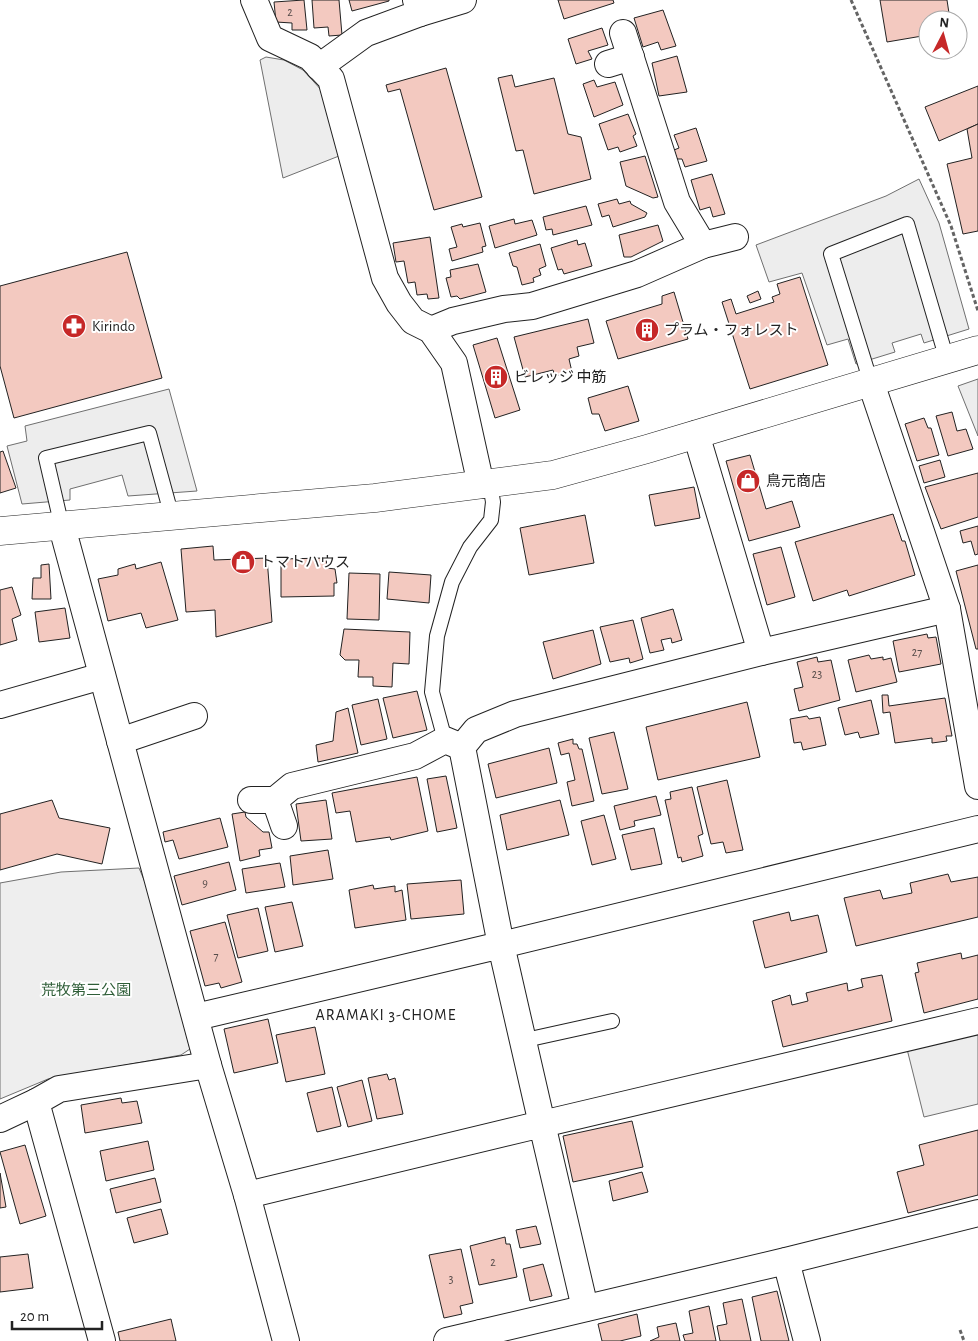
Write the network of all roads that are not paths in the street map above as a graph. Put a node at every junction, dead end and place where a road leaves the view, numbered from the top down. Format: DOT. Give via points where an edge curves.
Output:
graph roads {
  1 [pos="254,0"];
  2 [pos="464,0"];
  3 [pos="418,7"];
  4 [pos="623,33"];
  5 [pos="320,67"];
  6 [pos="735,237"];
  7 [pos="703,245"];
  8 [pos="431,330"];
  9 [pos="978,350"];
  10 [pos="947,360"];
  11 [pos="871,383"];
  12 [pos="696,434"];
  13 [pos="486,484"];
  14 [pos="172,517"];
  15 [pos="62,527"];
  16 [pos="0,531"];
  17 [pos="947,609"];
  18 [pos="761,652"];
  19 [pos="102,676"];
  20 [pos="0,705"];
  21 [pos="194,716"];
  22 [pos="120,741"];
  23 [pos="454,743"];
  24 [pos="978,786"];
  25 [pos="284,826"];
  26 [pos="978,829"];
  27 [pos="501,945"];
  28 [pos="196,1017"];
  29 [pos="612,1021"];
  30 [pos="978,1021"];
  31 [pos="521,1041"];
  32 [pos="208,1065"];
  33 [pos="36,1102"];
  34 [pos="0,1119"];
  35 [pos="542,1124"];
  36 [pos="247,1195"];
  37 [pos="978,1213"];
  38 [pos="786,1261"];
  39 [pos="585,1308"];
  40 [pos="482,1337"];
  41 [pos="102,1341"];
  42 [pos="286,1341"];
  43 [pos="447,1341"];
  44 [pos="807,1341"];
  1 -- 5 [label="street" via="270,38 310,57"];
  2 -- 3 [label="street"];
  3 -- 5 [label="street" via="366,33"];
  4 -- 7 [label="street" via="619,60 661,116 677,202"];
  5 -- 8 [label="street" via="331,78 386,278 399,304 413,321"];
  6 -- 7 [label="street"];
  7 -- 8 [label="street" via="637,274 611,270 532,306 501,299"];
  8 -- 13 [label="street" via="454,363"];
  9 -- 10 [label="street"];
  10 -- 11 [label="street"];
  10 -- 11 [label="lane" via="907,224 831,254"];
  11 -- 12 [label="street"];
  11 -- 17 [label="street"];
  12 -- 13 [label="street" via="562,473"];
  12 -- 18 [label="street"];
  13 -- 14 [label="street"];
  13 -- 23 [label="lane" via="493,502 491,520 470,547 452,582 437,636 432,692"];
  14 -- 15 [label="street"];
  14 -- 15 [label="lane" via="149,433 46,458"];
  15 -- 16 [label="street"];
  15 -- 19 [label="street"];
  17 -- 18 [label="street"];
  17 -- 24 [label="street"];
  18 -- 23 [label="street" via="515,714"];
  19 -- 20 [label="street"];
  19 -- 22 [label="street"];
  21 -- 22 [label="street"];
  22 -- 28 [label="street"];
  23 -- 25 [label="street" via="415,756 292,786 263,800"];
  23 -- 27 [label="street"];
  26 -- 27 [label="street"];
  27 -- 28 [label="street"];
  27 -- 31 [label="street"];
  28 -- 32 [label="street"];
  29 -- 31 [label="lane"];
  30 -- 35 [label="street"];
  31 -- 35 [label="street"];
  32 -- 33 [label="street" via="59,1089"];
  32 -- 36 [label="street"];
  33 -- 34 [label="street"];
  33 -- 41 [label="street"];
  35 -- 36 [label="street"];
  35 -- 39 [label="street"];
  36 -- 42 [label="street"];
  37 -- 38 [label="street"];
  38 -- 39 [label="street"];
  38 -- 44 [label="street"];
  39 -- 40 [label="street"];
  40 -- 43 [label="street"];
}
